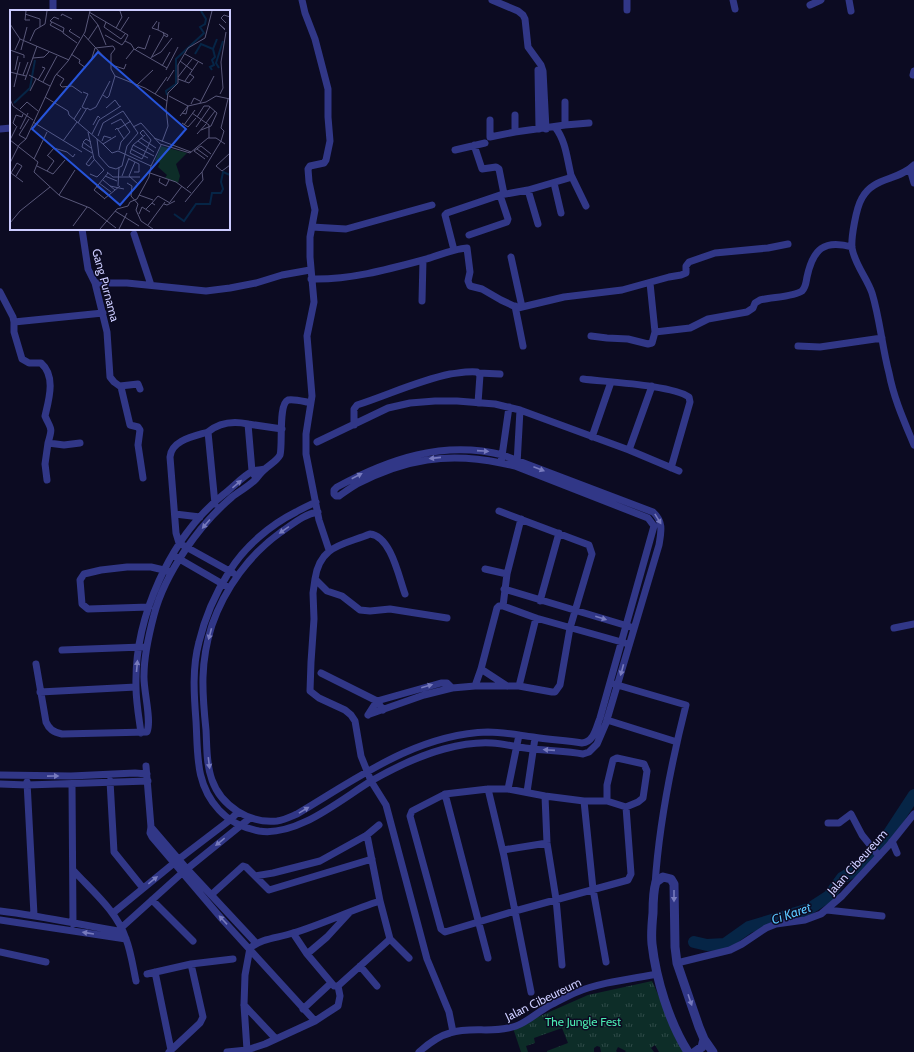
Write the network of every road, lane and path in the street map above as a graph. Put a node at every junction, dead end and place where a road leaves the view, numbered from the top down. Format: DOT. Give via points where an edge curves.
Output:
graph roads {
  1 [pos="302,0"];
  2 [pos="492,0"];
  3 [pos="627,0"];
  4 [pos="733,0"];
  5 [pos="821,0"];
  6 [pos="849,0"];
  7 [pos="810,5"];
  8 [pos="735,9"];
  9 [pos="628,10"];
  10 [pos="851,11"];
  11 [pos="538,70"];
  12 [pos="565,102"];
  13 [pos="515,115"];
  14 [pos="490,120"];
  15 [pos="590,123"];
  16 [pos="564,126"];
  17 [pos="555,127"];
  18 [pos="10,128"];
  19 [pos="0,129"];
  20 [pos="543,129"];
  21 [pos="515,132"];
  22 [pos="485,142"];
  23 [pos="474,145"];
  24 [pos="455,150"];
  25 [pos="912,167"];
  26 [pos="571,175"];
  27 [pos="554,183"];
  28 [pos="914,183"];
  29 [pos="528,190"];
  30 [pos="502,195"];
  31 [pos="432,205"];
  32 [pos="586,206"];
  33 [pos="561,213"];
  34 [pos="538,224"];
  35 [pos="312,227"];
  36 [pos="82,230"];
  37 [pos="134,234"];
  38 [pos="469,235"];
  39 [pos="788,244"];
  40 [pos="852,247"];
  41 [pos="454,250"];
  42 [pos="510,257"];
  43 [pos="423,260"];
  44 [pos="310,270"];
  45 [pos="311,278"];
  46 [pos="95,282"];
  47 [pos="650,283"];
  48 [pos="151,285"];
  49 [pos="0,292"];
  50 [pos="422,301"];
  51 [pos="8,306"];
  52 [pos="518,307"];
  53 [pos="0,308"];
  54 [pos="103,313"];
  55 [pos="14,322"];
  56 [pos="655,332"];
  57 [pos="591,336"];
  58 [pos="882,338"];
  59 [pos="522,346"];
  60 [pos="798,346"];
  61 [pos="479,373"];
  62 [pos="500,374"];
  63 [pos="583,378"];
  64 [pos="610,382"];
  65 [pos="120,386"];
  66 [pos="652,386"];
  67 [pos="140,389"];
  68 [pos="307,402"];
  69 [pos="478,403"];
  70 [pos="509,407"];
  71 [pos="520,410"];
  72 [pos="248,424"];
  73 [pos="354,425"];
  74 [pos="282,429"];
  75 [pos="208,432"];
  76 [pos="592,437"];
  77 [pos="317,442"];
  78 [pos="48,443"];
  79 [pos="80,443"];
  80 [pos="914,445"];
  81 [pos="629,450"];
  82 [pos="502,459"];
  83 [pos="517,464"];
  84 [pos="671,468"];
  85 [pos="265,469"];
  86 [pos="679,470"];
  87 [pos="252,471"];
  88 [pos="143,478"];
  89 [pos="257,478"];
  90 [pos="47,480"];
  91 [pos="215,502"];
  92 [pos="316,502"];
  93 [pos="309,506"];
  94 [pos="499,511"];
  95 [pos="216,512"];
  96 [pos="315,513"];
  97 [pos="175,514"];
  98 [pos="200,517"];
  99 [pos="521,519"];
  100 [pos="558,533"];
  101 [pos="179,543"];
  102 [pos="187,547"];
  103 [pos="329,550"];
  104 [pos="172,555"];
  105 [pos="180,559"];
  106 [pos="486,569"];
  107 [pos="165,570"];
  108 [pos="229,571"];
  109 [pos="172,572"];
  110 [pos="507,574"];
  111 [pos="237,575"];
  112 [pos="315,579"];
  113 [pos="222,584"];
  114 [pos="229,588"];
  115 [pos="504,589"];
  116 [pos="405,594"];
  117 [pos="540,601"];
  118 [pos="503,606"];
  119 [pos="149,607"];
  120 [pos="575,611"];
  121 [pos="447,618"];
  122 [pos="536,618"];
  123 [pos="914,624"];
  124 [pos="626,626"];
  125 [pos="570,628"];
  126 [pos="634,628"];
  127 [pos="894,628"];
  128 [pos="621,642"];
  129 [pos="630,644"];
  130 [pos="143,647"];
  131 [pos="62,650"];
  132 [pos="36,664"];
  133 [pos="481,669"];
  134 [pos="321,673"];
  135 [pos="610,682"];
  136 [pos="618,685"];
  137 [pos="475,686"];
  138 [pos="507,686"];
  139 [pos="519,686"];
  140 [pos="136,687"];
  141 [pos="452,688"];
  142 [pos="40,692"];
  143 [pos="408,692"];
  144 [pos="411,700"];
  145 [pos="377,701"];
  146 [pos="383,710"];
  147 [pos="607,720"];
  148 [pos="141,733"];
  149 [pos="519,735"];
  150 [pos="535,738"];
  151 [pos="677,742"];
  152 [pos="517,746"];
  153 [pos="533,749"];
  154 [pos="146,766"];
  155 [pos="367,773"];
  156 [pos="0,775"];
  157 [pos="26,776"];
  158 [pos="148,777"];
  159 [pos="110,781"];
  160 [pos="371,781"];
  161 [pos="0,784"];
  162 [pos="72,784"];
  163 [pos="27,785"];
  164 [pos="488,789"];
  165 [pos="508,789"];
  166 [pos="527,792"];
  167 [pos="445,794"];
  168 [pos="545,796"];
  169 [pos="584,801"];
  170 [pos="607,801"];
  171 [pos="626,807"];
  172 [pos="238,812"];
  173 [pos="914,814"];
  174 [pos="250,818"];
  175 [pos="230,820"];
  176 [pos="828,823"];
  177 [pos="379,825"];
  178 [pos="240,826"];
  179 [pos="367,835"];
  180 [pos="892,841"];
  181 [pos="547,843"];
  182 [pos="503,850"];
  183 [pos="897,852"];
  184 [pos="876,853"];
  185 [pos="372,859"];
  186 [pos="176,861"];
  187 [pos="320,862"];
  188 [pos="657,864"];
  189 [pos="73,870"];
  190 [pos="185,871"];
  191 [pos="322,873"];
  192 [pos="255,876"];
  193 [pos="666,877"];
  194 [pos="655,885"];
  195 [pos="143,888"];
  196 [pos="593,889"];
  197 [pos="211,895"];
  198 [pos="556,899"];
  199 [pos="152,900"];
  200 [pos="380,901"];
  201 [pos="827,910"];
  202 [pos="0,911"];
  203 [pos="352,911"];
  204 [pos="515,911"];
  205 [pos="113,913"];
  206 [pos="34,915"];
  207 [pos="882,916"];
  208 [pos="0,920"];
  209 [pos="478,922"];
  210 [pos="73,924"];
  211 [pos="124,933"];
  212 [pos="293,933"];
  213 [pos="390,939"];
  214 [pos="192,941"];
  215 [pos="253,946"];
  216 [pos="0,952"];
  217 [pos="307,954"];
  218 [pos="409,958"];
  219 [pos="488,958"];
  220 [pos="233,959"];
  221 [pos="46,962"];
  222 [pos="606,962"];
  223 [pos="677,963"];
  224 [pos="192,964"];
  225 [pos="360,966"];
  226 [pos="562,966"];
  227 [pos="657,974"];
  228 [pos="136,982"];
  229 [pos="334,985"];
  230 [pos="377,986"];
  231 [pos="531,992"];
  232 [pos="244,1005"];
  233 [pos="304,1009"];
  234 [pos="315,1021"];
  235 [pos="453,1032"];
  236 [pos="704,1039"];
  237 [pos="276,1040"];
  238 [pos="248,1050"];
  239 [pos="170,1051"];
  240 [pos="227,1052"];
  241 [pos="419,1052"];
  242 [pos="688,1052"];
  243 [pos="695,1052"];
  244 [pos="713,1052"];
  1 -- 35 [label="street" via="315,39 328,95 330,141 326,160 308,169 315,210"];
  2 -- 20 [label="street" via="518,11 524,17 528,47 543,71"];
  3 -- 9 [label="street"];
  4 -- 8 [label="street"];
  5 -- 7 [label="street"];
  6 -- 10 [label="street"];
  11 -- 20 [label="street"];
  12 -- 16 [label="street"];
  13 -- 21 [label="street"];
  14 -- 21 [label="street" via="490,138"];
  15 -- 16 [label="street"];
  16 -- 17 [label="street"];
  17 -- 20 [label="street"];
  17 -- 26 [label="street" via="565,147"];
  18 -- 19 [label="street"];
  20 -- 21 [label="street"];
  22 -- 23 [label="street"];
  23 -- 24 [label="street"];
  23 -- 30 [label="street" via="482,169 498,169"];
  25 -- 28 [label="street"];
  25 -- 40 [label="street" via="898,176 877,182 862,197 856,214"];
  26 -- 27 [label="street"];
  26 -- 32 [label="street"];
  27 -- 29 [label="street"];
  27 -- 33 [label="street"];
  29 -- 30 [label="street"];
  29 -- 34 [label="street"];
  30 -- 38 [label="street" via="507,222"];
  30 -- 41 [label="street" via="446,214"];
  31 -- 35 [label="street" via="350,228"];
  35 -- 44 [label="street"];
  36 -- 46 [label="street, Gang Purnama" via="88,269"];
  37 -- 48 [label="street"];
  39 -- 47 [label="street" via="715,253 689,262 684,274"];
  40 -- 56 [label="street" via="840,244 821,248 810,265 805,287 797,294 760,300 747,312 708,319 690,328"];
  40 -- 58 [label="street" via="872,294"];
  41 -- 43 [label="street"];
  41 -- 52 [label="street" via="467,248 470,286 482,289"];
  42 -- 52 [label="street"];
  43 -- 45 [label="street" via="354,276 335,279"];
  43 -- 50 [label="street"];
  44 -- 45 [label="street"];
  44 -- 48 [label="street" via="214,290 197,291"];
  45 -- 92 [label="street" via="314,302 307,336 312,396 306,434 306,454"];
  46 -- 48 [label="street"];
  46 -- 54 [label="street, Gang Purnama"];
  47 -- 52 [label="street"];
  47 -- 56 [label="street"];
  49 -- 51 [label="street"];
  51 -- 53 [label="street"];
  51 -- 55 [label="street"];
  52 -- 59 [label="street"];
  54 -- 55 [label="street"];
  54 -- 65 [label="street, Gang Purnama" via="108,332 110,377"];
  55 -- 78 [label="street" via="14,332 22,359 29,363 42,363 48,376 51,393 45,416 50,423"];
  56 -- 57 [label="street" via="652,343 648,344 628,339"];
  58 -- 60 [label="street" via="820,347"];
  58 -- 80 [label="street" via="894,395"];
  61 -- 62 [label="street"];
  61 -- 69 [label="street" via="481,377"];
  61 -- 73 [label="street" via="464,372 438,377 356,405"];
  63 -- 64 [label="street"];
  64 -- 66 [label="street"];
  64 -- 76 [label="street"];
  65 -- 67 [label="street" via="138,384"];
  65 -- 88 [label="street, Gang Purnama" via="130,425 140,429 138,445"];
  66 -- 81 [label="street"];
  66 -- 84 [label="street" via="686,395 690,399"];
  68 -- 74 [label="street" via="289,400 285,403 282,411"];
  69 -- 70 [label="street"];
  69 -- 73 [label="street" via="435,401 397,405"];
  70 -- 71 [label="street"];
  70 -- 82 [label="street"];
  71 -- 76 [label="street"];
  71 -- 83 [label="street"];
  72 -- 74 [label="street"];
  72 -- 75 [label="street" via="225,423"];
  72 -- 87 [label="street"];
  73 -- 77 [label="street"];
  74 -- 85 [label="street" via="280,456"];
  75 -- 91 [label="street"];
  75 -- 97 [label="street" via="175,444 171,450"];
  76 -- 81 [label="street"];
  78 -- 79 [label="street"];
  78 -- 90 [label="street" via="44,464"];
  81 -- 84 [label="street"];
  82 -- 82 [label="street, one-way" via="458,457 425,460 384,472 339,496 334,494 336,487 362,474 389,462 422,453 447,449 489,452"];
  82 -- 83 [label="street"];
  83 -- 124 [label="street" via="648,518 652,522 653,530"];
  83 -- 126 [label="street, one-way" via="653,512 659,518 659,545"];
  84 -- 86 [label="street"];
  85 -- 87 [label="street"];
  85 -- 89 [label="street"];
  87 -- 89 [label="street"];
  91 -- 87 [label="street, one-way"];
  89 -- 95 [label="street"];
  91 -- 95 [label="street"];
  91 -- 98 [label="street"];
  92 -- 93 [label="street"];
  92 -- 96 [label="street"];
  93 -- 96 [label="street"];
  93 -- 108 [label="street" via="267,530"];
  94 -- 99 [label="street"];
  95 -- 102 [label="street, one-way"];
  96 -- 103 [label="street"];
  96 -- 111 [label="street, one-way" via="303,517 276,536"];
  97 -- 98 [label="street"];
  97 -- 101 [label="street"];
  98 -- 101 [label="street"];
  99 -- 100 [label="street"];
  99 -- 110 [label="street"];
  100 -- 117 [label="street"];
  100 -- 120 [label="street" via="589,545 592,549"];
  101 -- 102 [label="street"];
  101 -- 104 [label="street"];
  102 -- 105 [label="street"];
  102 -- 108 [label="street"];
  103 -- 112 [label="street" via="317,568"];
  103 -- 116 [label="street" via="370,534 376,535 392,556"];
  104 -- 105 [label="street"];
  104 -- 107 [label="street"];
  105 -- 109 [label="street"];
  105 -- 113 [label="street"];
  106 -- 110 [label="street"];
  107 -- 109 [label="street"];
  107 -- 119 [label="street"];
  107 -- 119 [label="street" via="152,567 101,570 84,574 80,580 82,604 88,609"];
  108 -- 111 [label="street"];
  108 -- 113 [label="street"];
  109 -- 130 [label="street" via="159,599"];
  110 -- 115 [label="street"];
  111 -- 114 [label="street"];
  112 -- 121 [label="street" via="329,592 342,596 360,610 390,609"];
  112 -- 155 [label="street" via="310,691 345,710 354,720"];
  113 -- 114 [label="street"];
  113 -- 175 [label="street" via="206,618 199,642 194,700 199,769 204,788 214,805"];
  114 -- 172 [label="street, one-way" via="212,625 205,652 202,692 208,766 212,780 218,793"];
  115 -- 117 [label="street"];
  115 -- 118 [label="street"];
  117 -- 120 [label="street"];
  118 -- 122 [label="street"];
  118 -- 133 [label="street" via="497,608"];
  119 -- 130 [label="street"];
  120 -- 124 [label="street, one-way"];
  120 -- 125 [label="street"];
  122 -- 125 [label="street"];
  122 -- 139 [label="street"];
  123 -- 127 [label="street"];
  124 -- 126 [label="street"];
  124 -- 128 [label="street"];
  125 -- 128 [label="street"];
  125 -- 139 [label="street" via="560,686 557,690 546,692"];
  126 -- 129 [label="street"];
  128 -- 129 [label="street"];
  128 -- 135 [label="street"];
  129 -- 136 [label="street, one-way"];
  130 -- 131 [label="street"];
  140 -- 130 [label="street, one-way"];
  130 -- 148 [label="street" via="148,728 146,732"];
  132 -- 142 [label="street"];
  133 -- 137 [label="street"];
  133 -- 138 [label="street"];
  134 -- 145 [label="street"];
  135 -- 136 [label="street"];
  135 -- 150 [label="street" via="600,718 589,741 582,743"];
  136 -- 147 [label="street"];
  136 -- 151 [label="street" via="686,705"];
  137 -- 138 [label="street"];
  137 -- 141 [label="street"];
  138 -- 139 [label="street"];
  140 -- 142 [label="street"];
  140 -- 148 [label="street"];
  143 -- 141 [label="street, one-way" via="441,683"];
  141 -- 144 [label="street"];
  142 -- 148 [label="street" via="46,722 54,732"];
  143 -- 144 [label="street"];
  143 -- 145 [label="street"];
  144 -- 146 [label="street"];
  145 -- 146 [label="street"];
  145 -- 146 [label="street" via="368,715"];
  147 -- 151 [label="street"];
  147 -- 153 [label="street, one-way" via="597,744 586,753"];
  149 -- 150 [label="street"];
  149 -- 152 [label="street"];
  149 -- 155 [label="street" via="488,732 444,738 414,748"];
  150 -- 153 [label="street"];
  151 -- 188 [label="street" via="668,778"];
  152 -- 153 [label="street"];
  152 -- 160 [label="street" via="474,743 445,748 420,756"];
  152 -- 165 [label="street"];
  153 -- 166 [label="street"];
  154 -- 158 [label="street"];
  155 -- 160 [label="street"];
  174 -- 155 [label="street, one-way" via="278,821 297,814"];
  156 -- 157 [label="street"];
  157 -- 158 [label="street, one-way" via="135,772"];
  157 -- 163 [label="street"];
  158 -- 159 [label="street"];
  158 -- 186 [label="street" via="152,827 150,832"];
  159 -- 162 [label="street"];
  159 -- 195 [label="street" via="114,852"];
  160 -- 178 [label="street" via="326,810 293,827 260,831"];
  160 -- 235 [label="street" via="386,805 427,959 449,1012"];
  161 -- 163 [label="street"];
  162 -- 163 [label="street"];
  162 -- 189 [label="street"];
  163 -- 206 [label="street"];
  164 -- 165 [label="street"];
  164 -- 167 [label="street"];
  164 -- 182 [label="street"];
  165 -- 166 [label="street"];
  166 -- 168 [label="street"];
  167 -- 209 [label="street"];
  167 -- 209 [label="street" via="412,811 410,816 441,929 445,932"];
  168 -- 169 [label="street"];
  168 -- 181 [label="street"];
  169 -- 170 [label="street"];
  169 -- 196 [label="street"];
  170 -- 171 [label="street"];
  170 -- 171 [label="street" via="607,785 613,760 617,758 642,763 647,771 643,798"];
  171 -- 196 [label="street" via="630,878"];
  172 -- 174 [label="street"];
  172 -- 175 [label="street"];
  173 -- 180 [label="street, Jalan Cibeureum"];
  174 -- 178 [label="street"];
  175 -- 178 [label="street"];
  175 -- 186 [label="street"];
  176 -- 184 [label="street" via="838,823 851,814 862,835"];
  177 -- 179 [label="street"];
  178 -- 190 [label="street, one-way"];
  179 -- 185 [label="street"];
  179 -- 187 [label="street"];
  180 -- 183 [label="street"];
  180 -- 184 [label="street, Jalan Cibeureum"];
  181 -- 182 [label="street"];
  181 -- 198 [label="street"];
  182 -- 204 [label="street"];
  184 -- 201 [label="street, Jalan Cibeureum" via="842,896"];
  185 -- 191 [label="street"];
  185 -- 200 [label="street"];
  186 -- 190 [label="street"];
  195 -- 186 [label="street, one-way"];
  187 -- 191 [label="street"];
  187 -- 192 [label="street"];
  188 -- 193 [label="street"];
  188 -- 194 [label="street"];
  189 -- 205 [label="street"];
  189 -- 210 [label="street"];
  190 -- 197 [label="street"];
  190 -- 199 [label="street"];
  215 -- 190 [label="street, one-way" via="221,918"];
  191 -- 192 [label="street" via="269,890"];
  192 -- 197 [label="street" via="244,866"];
  193 -- 194 [label="street" via="658,880"];
  193 -- 223 [label="street, one-way" via="674,884"];
  194 -- 227 [label="street" via="652,942"];
  195 -- 205 [label="street"];
  196 -- 198 [label="street"];
  196 -- 222 [label="street"];
  197 -- 215 [label="street"];
  198 -- 204 [label="street"];
  198 -- 226 [label="street"];
  199 -- 211 [label="street"];
  199 -- 214 [label="street"];
  200 -- 203 [label="street"];
  200 -- 213 [label="street"];
  201 -- 207 [label="street"];
  201 -- 223 [label="street, Jalan Cibeureum" via="805,920 772,925 730,950"];
  202 -- 206 [label="street"];
  203 -- 212 [label="street"];
  203 -- 217 [label="street"];
  204 -- 209 [label="street"];
  204 -- 231 [label="street"];
  205 -- 211 [label="street"];
  206 -- 210 [label="street"];
  211 -- 208 [label="street, one-way"];
  209 -- 219 [label="street"];
  210 -- 211 [label="street"];
  211 -- 228 [label="street"];
  212 -- 215 [label="street"];
  212 -- 217 [label="street"];
  213 -- 218 [label="street"];
  213 -- 225 [label="street"];
  215 -- 232 [label="street" via="245,975"];
  215 -- 233 [label="street"];
  216 -- 221 [label="street"];
  217 -- 229 [label="street"];
  220 -- 224 [label="street"];
  223 -- 236 [label="street, one-way"];
  224 -- 239 [label="street" via="204,1017"];
  224 -- 239 [label="street" via="151,973"];
  225 -- 229 [label="street"];
  225 -- 230 [label="street"];
  227 -- 235 [label="street, Jalan Cibeureum" via="599,985 578,992 508,1029"];
  227 -- 242 [label="street" via="676,1031"];
  229 -- 233 [label="street"];
  229 -- 234 [label="street" via="340,996 338,1006"];
  232 -- 237 [label="street"];
  232 -- 238 [label="street"];
  233 -- 234 [label="street"];
  234 -- 237 [label="street"];
  235 -- 241 [label="street, Jalan Cibeureum" via="436,1039"];
  236 -- 243 [label="street" via="702,1047"];
  236 -- 244 [label="street"];
  237 -- 238 [label="street"];
  238 -- 240 [label="street"];
}
